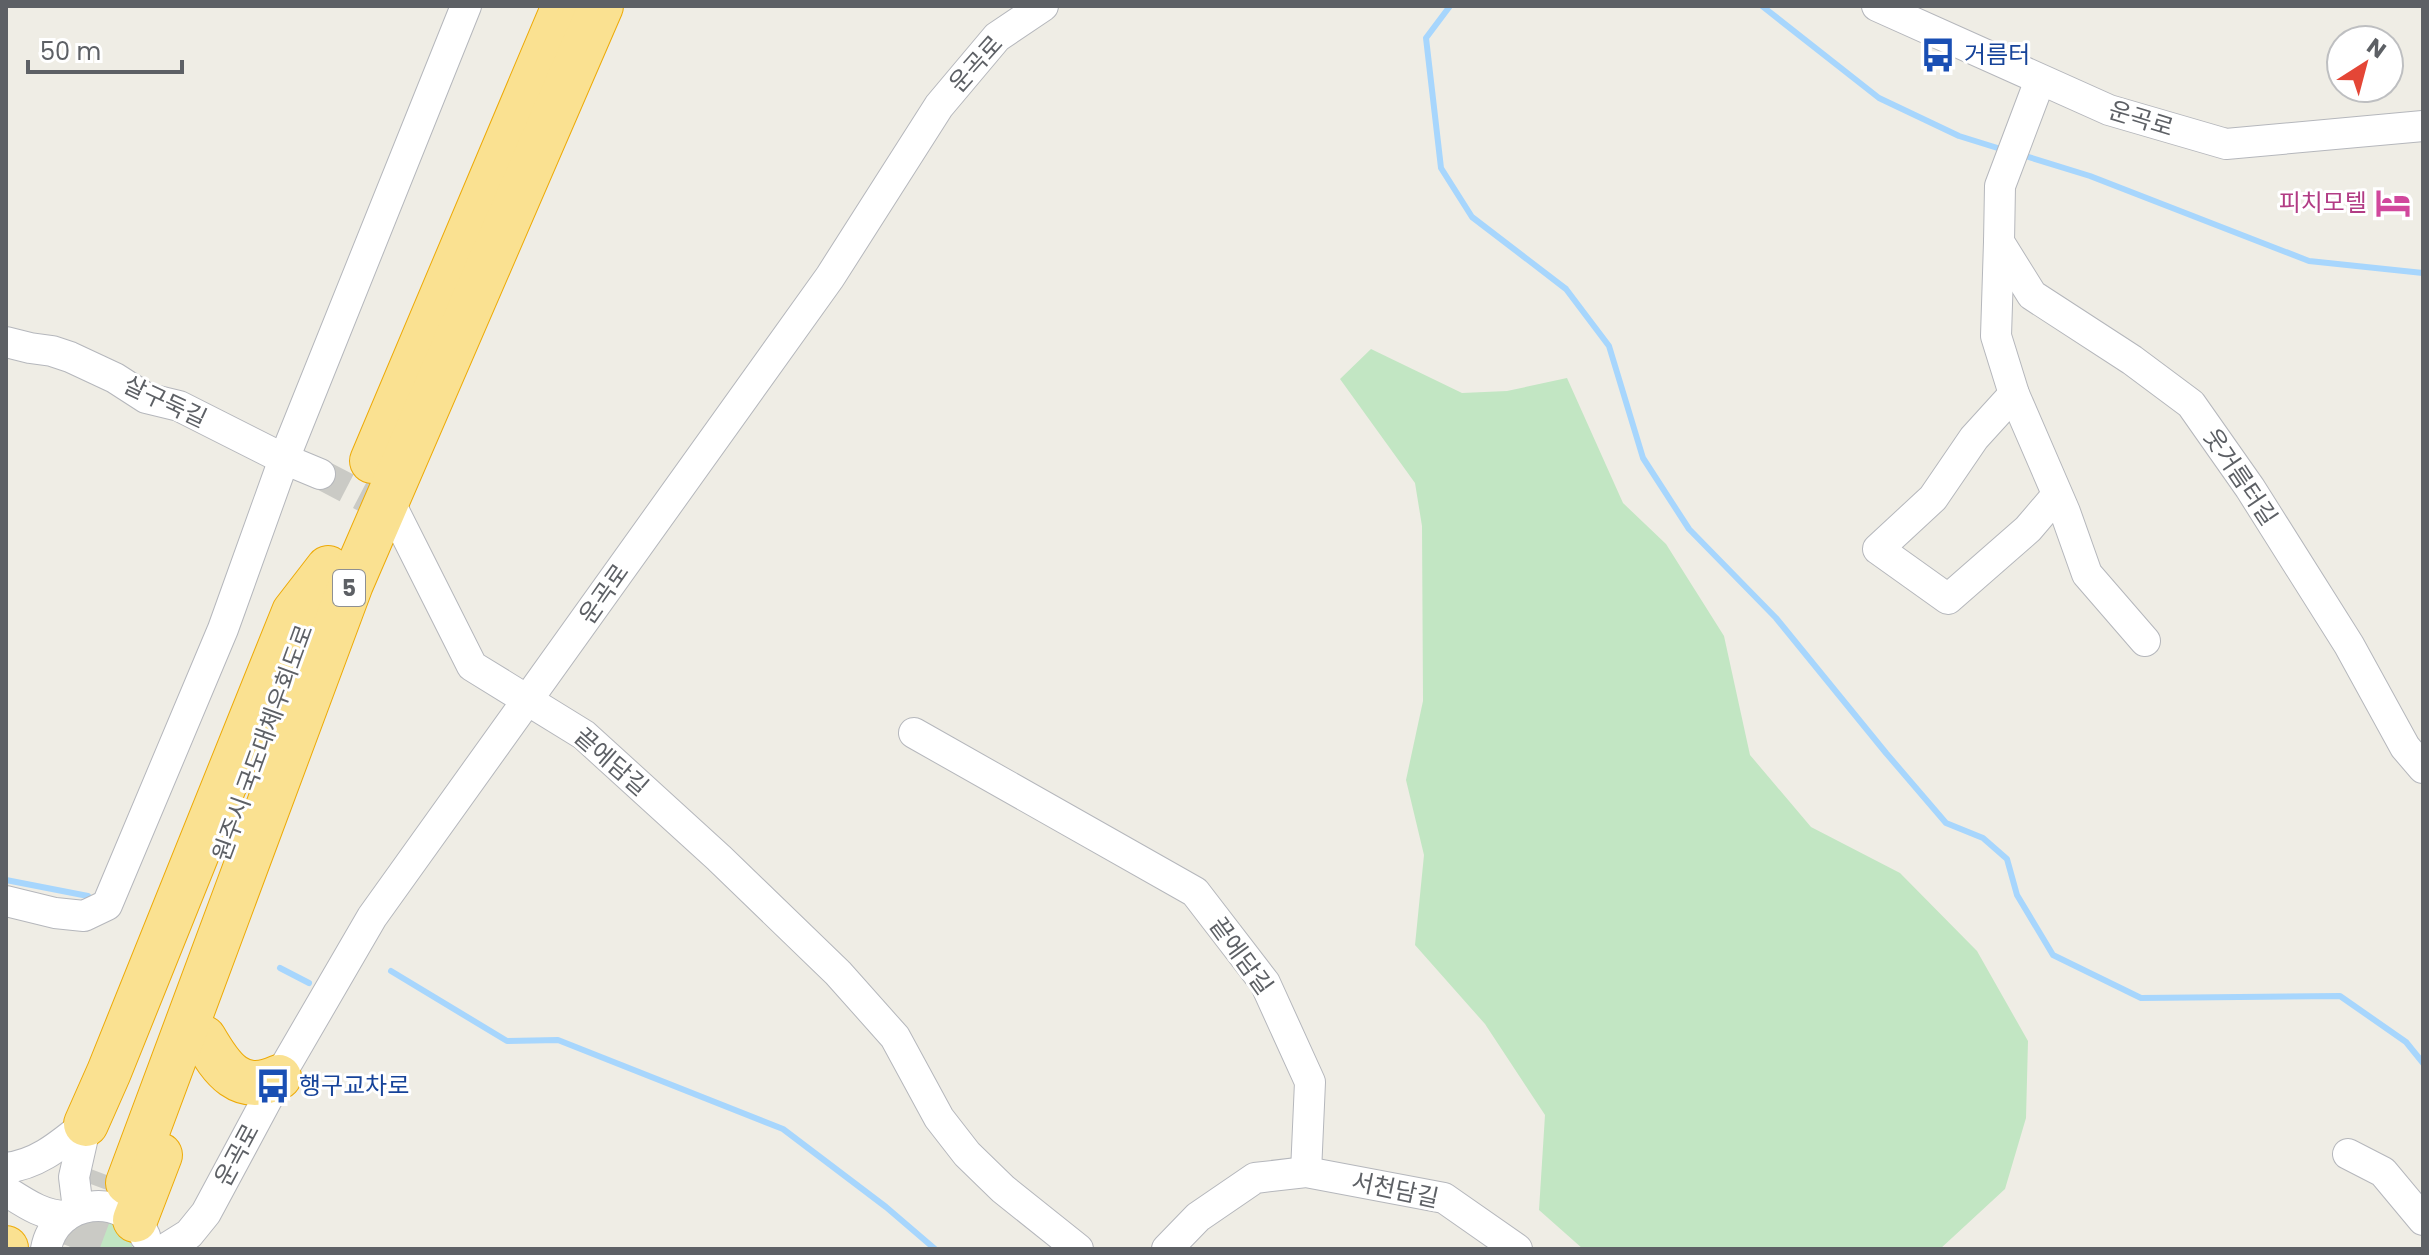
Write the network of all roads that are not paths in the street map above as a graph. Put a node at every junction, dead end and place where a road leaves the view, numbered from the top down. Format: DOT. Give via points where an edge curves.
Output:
graph roads {
  1 [pos="466,6"];
  2 [pos="564,6"];
  3 [pos="601,6"];
  4 [pos="1043,6"];
  5 [pos="1877,6"];
  6 [pos="2040,80"];
  7 [pos="2423,126"];
  8 [pos="1999,242"];
  9 [pos="6,342"];
  10 [pos="2014,394"];
  11 [pos="284,459"];
  12 [pos="320,474"];
  13 [pos="2057,495"];
  14 [pos="395,513"];
  15 [pos="340,576"];
  16 [pos="2145,641"];
  17 [pos="528,701"];
  18 [pos="914,733"];
  19 [pos="2423,768"];
  20 [pos="6,901"];
  21 [pos="204,1038"];
  22 [pos="279,1077"];
  23 [pos="86,1124"];
  24 [pos="2348,1154"];
  25 [pos="6,1168"];
  26 [pos="1306,1172"];
  27 [pos="6,1191"];
  28 [pos="6,1208"];
  29 [pos="72,1212"];
  30 [pos="206,1213"];
  31 [pos="138,1218"];
  32 [pos="2423,1220"];
  33 [pos="45,1249"];
  34 [pos="203,1249"];
  35 [pos="1078,1249"];
  36 [pos="1167,1249"];
  37 [pos="1517,1249"];
  1 -- 11 [label="street"];
  2 -- 15 [label="highway, 5" via="414,357"];
  3 -- 15 [label="highway, 5"];
  4 -- 17 [label="street, 운곡로" via="997,37 939,106 830,277"];
  5 -- 6 [label="street, 운곡로"];
  6 -- 7 [label="street, 운곡로" via="2109,110 2226,144"];
  6 -- 8 [label="street" via="2000,186"];
  8 -- 10 [label="street" via="1996,336"];
  8 -- 19 [label="street, 웃거름터길" via="2032,295 2191,404 2250,488 2349,645 2405,747"];
  9 -- 11 [label="street, 살구둑길" via="70,357 146,398 179,406"];
  10 -- 13 [label="street"];
  10 -- 13 [label="street" via="1974,438 1933,498 1878,549 1948,599 2028,529"];
  11 -- 12 [label="street, 살구둑길"];
  11 -- 20 [label="street" via="223,629 107,905 84,916"];
  13 -- 16 [label="street" via="2087,574"];
  14 -- 17 [label="street" via="472,666"];
  15 -- 21 [label="highway" via="348,635"];
  15 -- 23 [label="highway" via="294,612"];
  15 -- 31 [label="highway, 5"];
  17 -- 22 [label="street, 운곡로" via="372,917"];
  17 -- 35 [label="street, 끝에담길" via="584,735 838,973 895,1037 939,1118 967,1154"];
  18 -- 26 [label="street, 끝에담길" via="1195,892 1265,983 1310,1082"];
  21 -- 22 [label="highway" via="218,1063 248,1084"];
  21 -- 31 [label="highway"];
  22 -- 30 [label="street, 운곡로"];
  23 -- 25 [label="street" via="46,1156"];
  23 -- 29 [label="street"];
  24 -- 32 [label="street" via="2383,1172"];
  26 -- 36 [label="street" via="1255,1178 1198,1217"];
  26 -- 37 [label="street, 서천담길" via="1444,1198"];
  27 -- 29 [label="street" via="55,1216"];
  28 -- 33 [label="street" via="34,1227"];
  29 -- 31 [label="street" via="105,1205"];
  29 -- 33 [label="street" via="52,1231"];
  30 -- 31 [label="street" via="158,1235"];
  30 -- 34 [label="street"];
}
